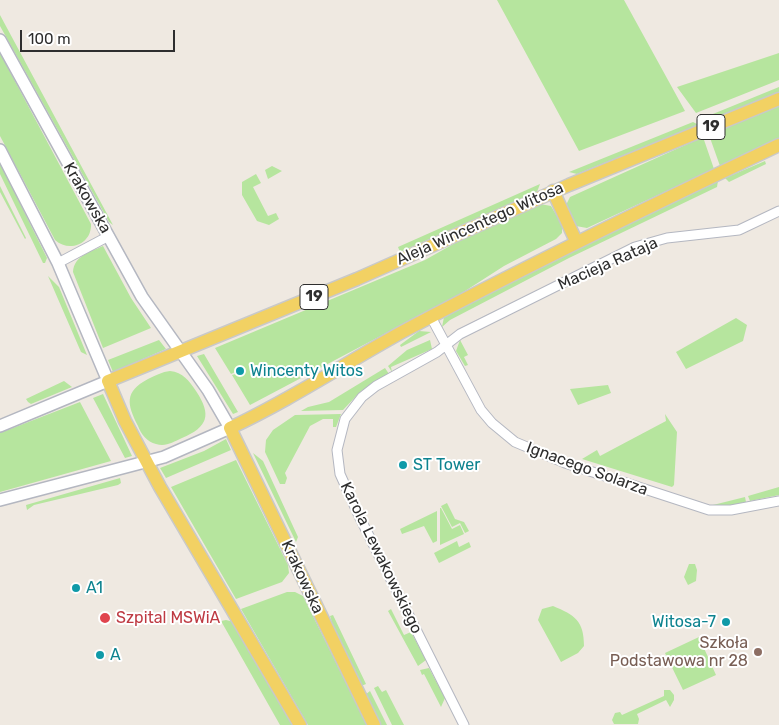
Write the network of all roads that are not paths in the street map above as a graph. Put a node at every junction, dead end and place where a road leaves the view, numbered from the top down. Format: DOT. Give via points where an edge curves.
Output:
graph roads {
  1 [pos="0,40"];
  2 [pos="779,99"];
  3 [pos="779,145"];
  4 [pos="0,150"];
  5 [pos="553,191"];
  6 [pos="779,211"];
  7 [pos="109,236"];
  8 [pos="576,241"];
  9 [pos="58,262"];
  10 [pos="431,317"];
  11 [pos="446,346"];
  12 [pos="182,352"];
  13 [pos="108,381"];
  14 [pos="0,426"];
  15 [pos="230,428"];
  16 [pos="146,462"];
  17 [pos="0,500"];
  18 [pos="779,501"];
  19 [pos="300,725"];
  20 [pos="374,725"];
  21 [pos="464,725"];
  1 -- 7 [label="main road, Krakowska"];
  2 -- 5 [label="main road, Aleja Wincentego Witosa / 19"];
  3 -- 8 [label="main road"];
  4 -- 9 [label="main road"];
  5 -- 8 [label="main road"];
  5 -- 12 [label="main road, Aleja Wincentego Witosa / 19" via="357,279"];
  6 -- 11 [label="street, Macieja Rataja" via="739,230 667,238 636,247 460,334"];
  7 -- 9 [label="street"];
  7 -- 12 [label="main road, Krakowska" via="148,306"];
  8 -- 10 [label="main road"];
  9 -- 13 [label="main road"];
  10 -- 11 [label="street, Ignacego Solarza"];
  10 -- 15 [label="main road"];
  11 -- 18 [label="street, Ignacego Solarza" via="486,416 508,437 536,452 709,510 731,510"];
  11 -- 21 [label="street, Karola Lewakowskiego" via="362,397 342,427 337,457 343,481 362,524"];
  12 -- 13 [label="main road, 19"];
  12 -- 15 [label="main road, Krakowska"];
  13 -- 14 [label="main road"];
  13 -- 16 [label="main road"];
  15 -- 16 [label="main road"];
  15 -- 20 [label="main road, Krakowska"];
  16 -- 17 [label="main road"];
  16 -- 19 [label="main road"];
}
